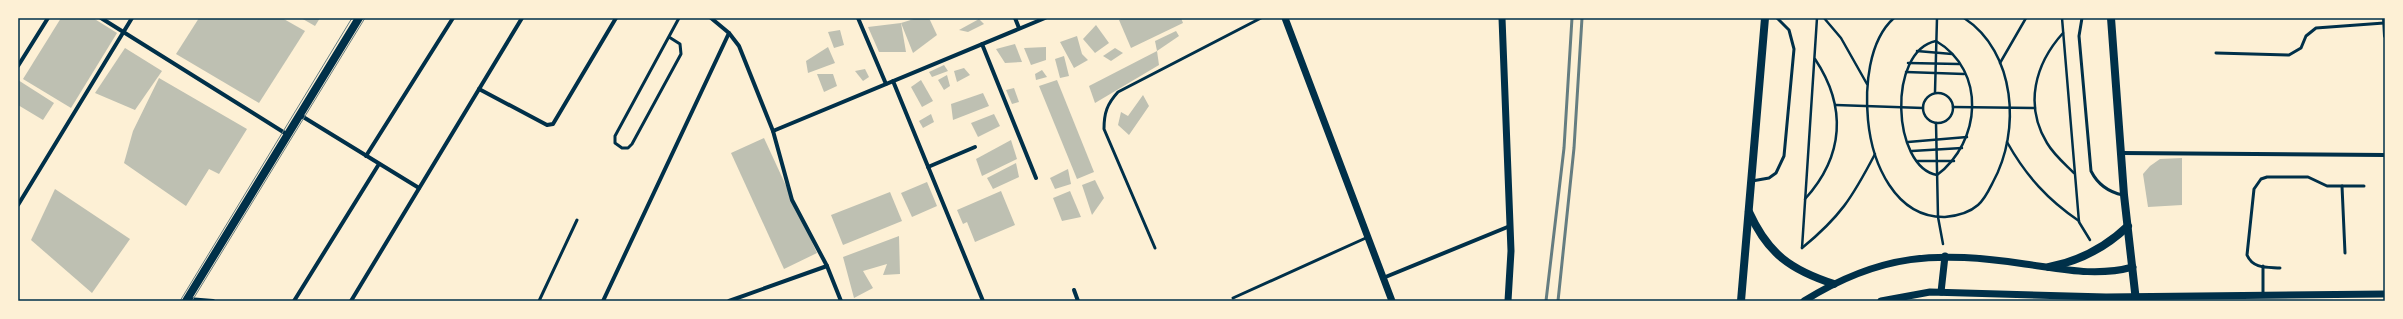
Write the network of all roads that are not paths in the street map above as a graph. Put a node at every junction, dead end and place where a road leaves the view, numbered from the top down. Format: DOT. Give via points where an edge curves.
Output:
graph roads {
  1 [pos="48,18"];
  2 [pos="100,18"];
  3 [pos="132,18"];
  4 [pos="359,18"];
  5 [pos="453,18"];
  6 [pos="522,18"];
  7 [pos="616,18"];
  8 [pos="679,18"];
  9 [pos="710,18"];
  10 [pos="858,18"];
  11 [pos="1015,18"];
  12 [pos="1045,18"];
  13 [pos="1261,18"];
  14 [pos="1285,18"];
  15 [pos="1502,18"];
  16 [pos="1765,18"];
  17 [pos="1777,18"];
  18 [pos="2082,18"];
  19 [pos="2111,18"];
  20 [pos="2384,18"];
  21 [pos="2385,23"];
  22 [pos="1020,28"];
  23 [pos="124,32"];
  24 [pos="729,33"];
  25 [pos="2385,36"];
  26 [pos="669,38"];
  27 [pos="982,44"];
  28 [pos="2216,53"];
  29 [pos="18,66"];
  30 [pos="893,81"];
  31 [pos="886,84"];
  32 [pos="479,88"];
  33 [pos="300,114"];
  34 [pos="773,131"];
  35 [pos="288,135"];
  36 [pos="974,147"];
  37 [pos="2121,154"];
  38 [pos="2385,155"];
  39 [pos="366,156"];
  40 [pos="379,164"];
  41 [pos="928,167"];
  42 [pos="1036,178"];
  43 [pos="1750,181"];
  44 [pos="2342,186"];
  45 [pos="2364,186"];
  46 [pos="419,188"];
  47 [pos="2124,195"];
  48 [pos="18,205"];
  49 [pos="1748,210"];
  50 [pos="577,220"];
  51 [pos="1511,226"];
  52 [pos="2128,226"];
  53 [pos="1368,237"];
  54 [pos="1155,248"];
  55 [pos="2345,253"];
  56 [pos="1945,256"];
  57 [pos="827,266"];
  58 [pos="2263,266"];
  59 [pos="2049,267"];
  60 [pos="2133,267"];
  61 [pos="2280,268"];
  62 [pos="1383,278"];
  63 [pos="1834,284"];
  64 [pos="1074,290"];
  65 [pos="1941,292"];
  66 [pos="2263,294"];
  67 [pos="2385,294"];
  68 [pos="1233,298"];
  69 [pos="2136,298"];
  70 [pos="187,300"];
  71 [pos="213,301"];
  72 [pos="294,301"];
  73 [pos="351,301"];
  74 [pos="539,301"];
  75 [pos="603,301"];
  76 [pos="729,301"];
  77 [pos="841,301"];
  78 [pos="983,301"];
  79 [pos="1078,301"];
  80 [pos="1392,301"];
  81 [pos="1508,301"];
  82 [pos="1741,301"];
  83 [pos="1804,301"];
  84 [pos="1881,301"];
  1 -- 29 [label="street"];
  2 -- 23 [label="street"];
  3 -- 23 [label="street"];
  4 -- 33 [label="main road"];
  5 -- 39 [label="street"];
  6 -- 32 [label="street"];
  7 -- 32 [label="street" via="553,124 547,126"];
  8 -- 26 [label="lane"];
  9 -- 24 [label="street"];
  10 -- 31 [label="street"];
  11 -- 22 [label="street"];
  12 -- 22 [label="street"];
  13 -- 54 [label="lane" via="1118,92 1108,102 1104,129"];
  14 -- 53 [label="street"];
  15 -- 51 [label="street"];
  16 -- 43 [label="main road"];
  17 -- 43 [label="lane" via="1789,30 1794,50 1784,156 1776,173 1760,181"];
  18 -- 47 [label="lane" via="2079,36 2091,171 2104,187"];
  19 -- 37 [label="main road"];
  20 -- 21 [label="street"];
  21 -- 25 [label="street"];
  21 -- 28 [label="lane" via="2316,28 2306,36 2301,48 2289,54"];
  22 -- 27 [label="street"];
  23 -- 35 [label="street"];
  23 -- 48 [label="street"];
  24 -- 34 [label="street" via="739,46"];
  24 -- 75 [label="street"];
  26 -- 26 [label="lane" via="615,136 615,144 622,148 631,147 681,54 680,44"];
  27 -- 30 [label="street"];
  27 -- 42 [label="street"];
  30 -- 31 [label="street"];
  30 -- 41 [label="street"];
  31 -- 34 [label="street"];
  32 -- 46 [label="street"];
  33 -- 35 [label="main road"];
  33 -- 39 [label="street"];
  34 -- 57 [label="street" via="792,200"];
  35 -- 70 [label="main road"];
  36 -- 41 [label="street"];
  37 -- 38 [label="street"];
  37 -- 47 [label="main road"];
  39 -- 40 [label="street"];
  40 -- 46 [label="street"];
  40 -- 72 [label="street"];
  41 -- 78 [label="street"];
  43 -- 49 [label="main road"];
  44 -- 45 [label="lane"];
  44 -- 55 [label="lane"];
  44 -- 58 [label="lane" via="2323,185 2308,177 2261,179 2254,189 2247,255 2253,264"];
  46 -- 73 [label="street"];
  47 -- 52 [label="main road"];
  49 -- 63 [label="main road" via="1756,229 1768,246 1783,260 1808,275"];
  49 -- 82 [label="main road"];
  50 -- 74 [label="lane"];
  51 -- 62 [label="street"];
  51 -- 81 [label="street"];
  52 -- 59 [label="main road" via="2096,251 2073,261"];
  52 -- 60 [label="main road"];
  53 -- 62 [label="street"];
  53 -- 68 [label="lane"];
  56 -- 59 [label="street" via="1986,258"];
  56 -- 63 [label="street" via="1871,268"];
  56 -- 65 [label="street"];
  57 -- 76 [label="street"];
  57 -- 77 [label="street"];
  58 -- 61 [label="lane"];
  58 -- 66 [label="lane"];
  59 -- 60 [label="street" via="2094,273"];
  60 -- 69 [label="main road"];
  62 -- 80 [label="street"];
  63 -- 83 [label="street"];
  64 -- 79 [label="street"];
  65 -- 69 [label="street"];
  65 -- 84 [label="street" via="1918,293"];
  66 -- 67 [label="street"];
  66 -- 69 [label="street"];
  70 -- 71 [label="street"];
}
